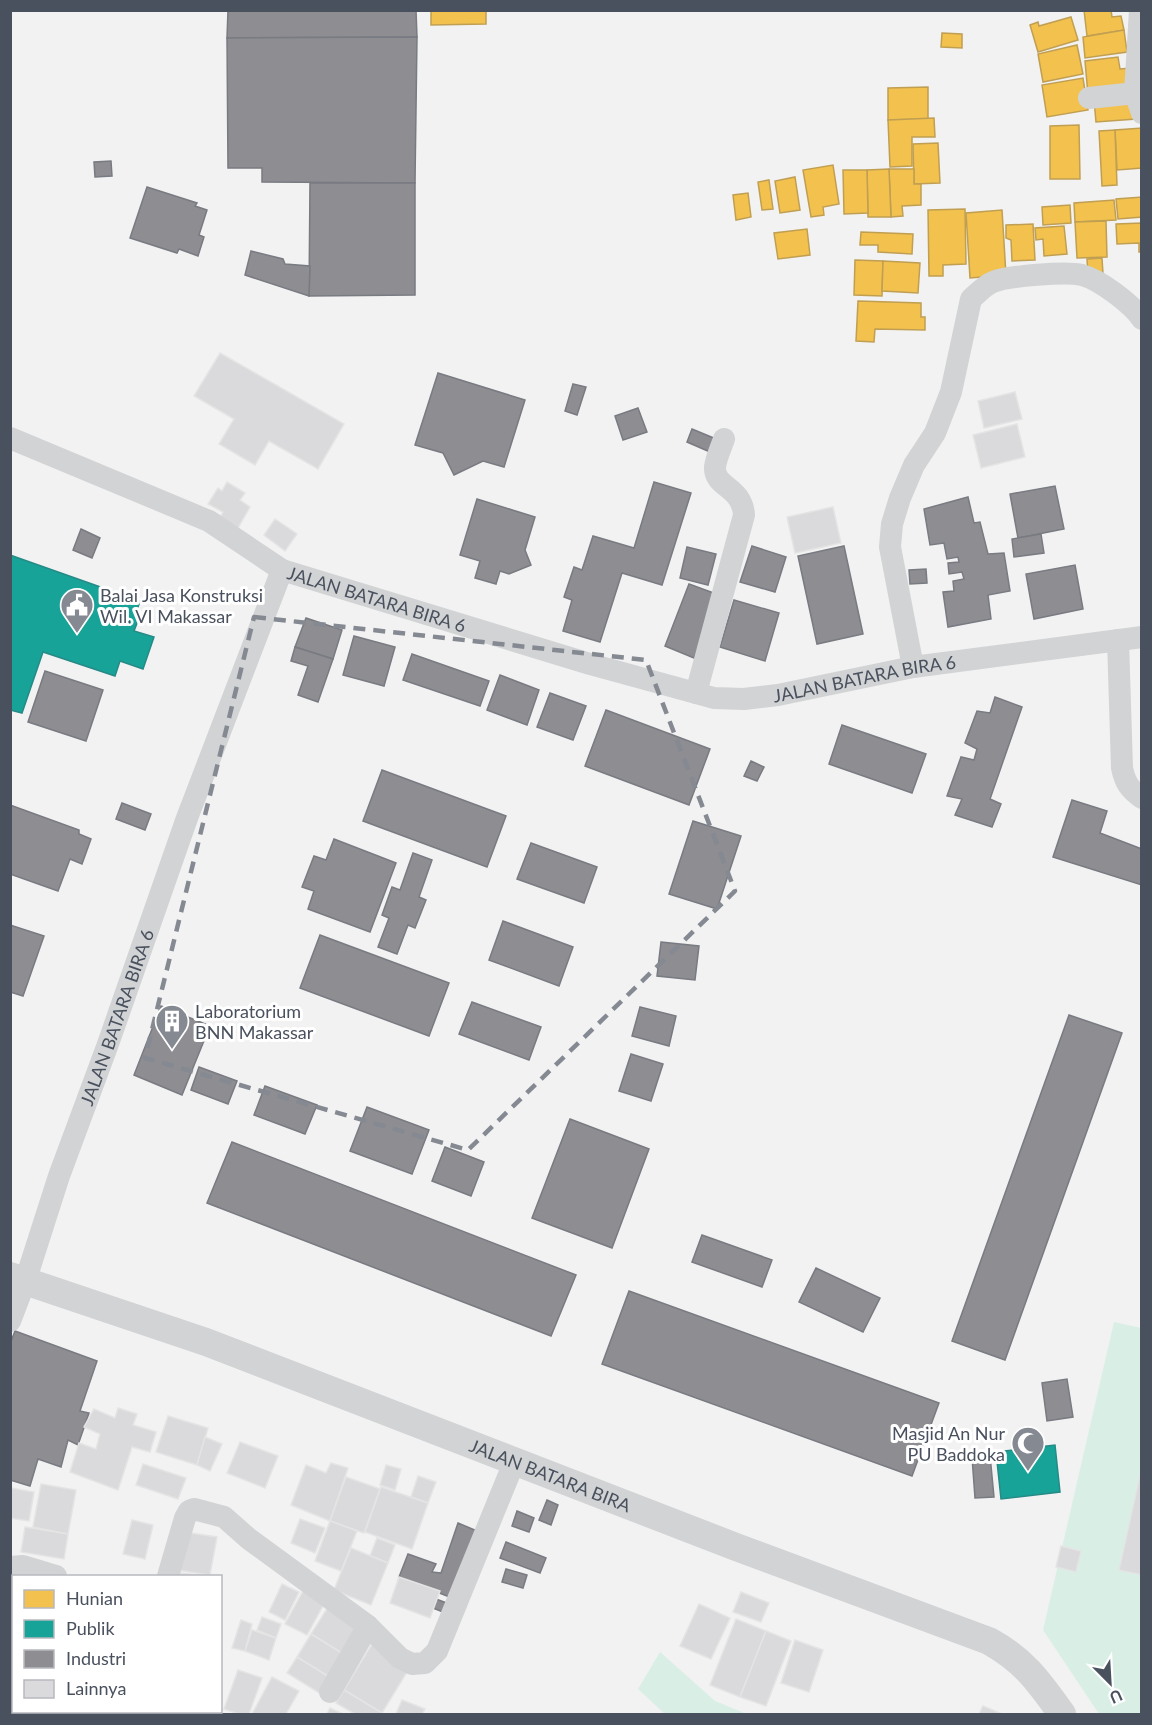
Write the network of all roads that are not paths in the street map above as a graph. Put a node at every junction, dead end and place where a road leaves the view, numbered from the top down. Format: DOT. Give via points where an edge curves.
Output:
graph roads {
  1 [pos="1140,10"];
  2 [pos="1089,98"];
  3 [pos="1138,103"];
  4 [pos="1140,314"];
  5 [pos="10,438"];
  6 [pos="724,439"];
  7 [pos="282,570"];
  8 [pos="1142,637"];
  9 [pos="1118,640"];
  10 [pos="913,667"];
  11 [pos="696,693"];
  12 [pos="1142,798"];
  13 [pos="18,1279"];
  14 [pos="10,1321"];
  15 [pos="514,1460"];
  16 [pos="10,1567"];
  17 [pos="34,1573"];
  18 [pos="168,1575"];
  19 [pos="368,1626"];
  20 [pos="330,1692"];
  21 [pos="1062,1714"];
  1 -- 3 [label="street"];
  2 -- 3 [label="street"];
  4 -- 10 [label="street" via="1110,290 1082,275 1053,273 993,282 971,299 951,392 935,433 914,465 892,524 890,547"];
  5 -- 7 [label="street" via="209,521"];
  6 -- 11 [label="street" via="716,474 720,482 740,497 744,515"];
  7 -- 11 [label="street, JALAN BATARA BIRA 6"];
  7 -- 13 [label="street, JALAN BATARA BIRA 6"];
  8 -- 9 [label="street, JALAN BATARA BIRA 6"];
  9 -- 10 [label="street, JALAN BATARA BIRA 6"];
  9 -- 12 [label="street" via="1122,768 1125,782"];
  10 -- 11 [label="street, JALAN BATARA BIRA 6" via="778,695 724,699"];
  13 -- 14 [label="street, JALAN BATARA BIRA 6"];
  13 -- 15 [label="street, JALAN BATARA BIRA" via="206,1342"];
  15 -- 19 [label="street" via="432,1658 412,1664 400,1658"];
  15 -- 21 [label="street, JALAN BATARA BIRA" via="989,1641 1011,1654 1036,1677"];
  16 -- 17 [label="street" via="23,1566"];
  18 -- 19 [label="street" via="185,1518 194,1509 224,1517"];
  19 -- 20 [label="street"];
}
